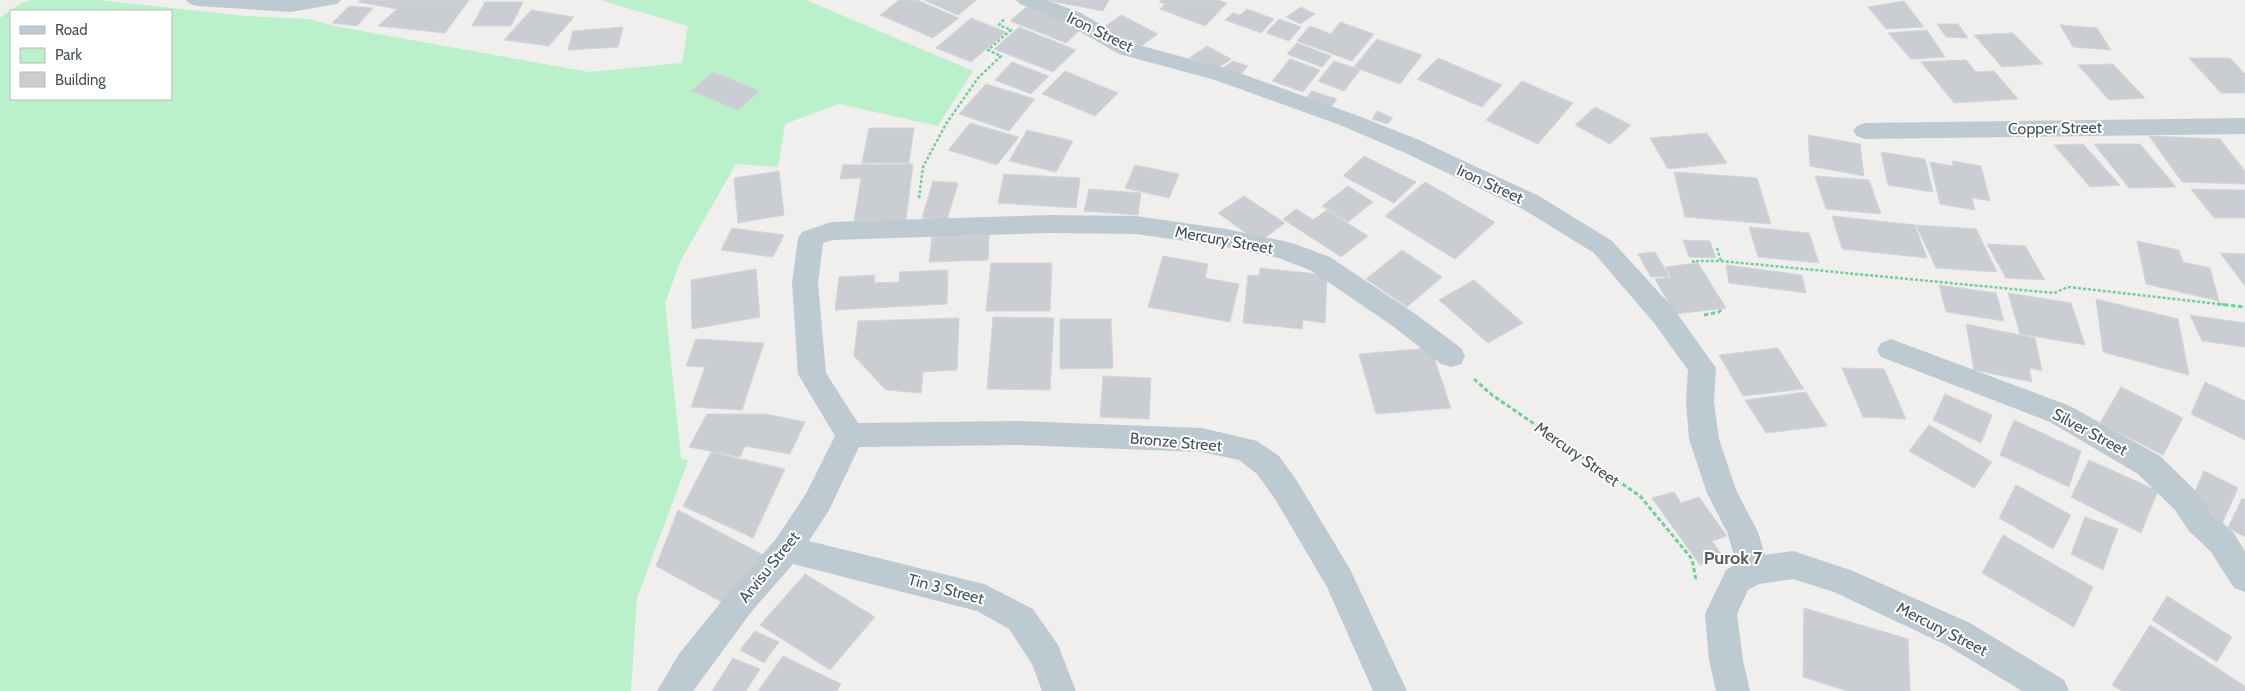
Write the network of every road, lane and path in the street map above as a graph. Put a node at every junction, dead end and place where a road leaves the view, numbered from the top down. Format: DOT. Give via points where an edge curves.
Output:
graph roads {
  1 [pos="197,0"];
  2 [pos="330,0"];
  3 [pos="1018,7"];
  4 [pos="2245,126"];
  5 [pos="1865,131"];
  6 [pos="915,228"];
  7 [pos="1717,248"];
  8 [pos="1721,261"];
  9 [pos="1694,263"];
  10 [pos="2245,307"];
  11 [pos="1723,308"];
  12 [pos="1700,316"];
  13 [pos="1891,350"];
  14 [pos="1451,356"];
  15 [pos="850,435"];
  16 [pos="787,549"];
  17 [pos="1754,571"];
  18 [pos="2245,578"];
  19 [pos="1698,586"];
  20 [pos="674,691"];
  21 [pos="1059,691"];
  22 [pos="1390,691"];
  23 [pos="1733,691"];
  24 [pos="2052,691"];
  1 -- 2 [label="street" via="291,6"];
  3 -- 6 [label="path" via="999,25 1011,30 988,50 1001,56 978,78 946,124 923,167"];
  3 -- 17 [label="street, Iron Street" via="1071,18 1127,49 1266,89 1411,146 1530,202 1603,247 1664,316 1702,368 1700,402 1704,439 1722,493 1743,532"];
  4 -- 5 [label="street, Copper Street"];
  6 -- 14 [label="street, Mercury Street" via="1136,225 1283,250 1321,264"];
  6 -- 15 [label="street, Mercury Street" via="830,231 811,238 805,284 812,374"];
  7 -- 8 [label="path"];
  8 -- 9 [label="path"];
  8 -- 10 [label="path" via="2054,293 2068,287"];
  11 -- 12 [label="path"];
  13 -- 18 [label="street, Silver Street" via="2060,414 2149,465 2222,542"];
  14 -- 19 [label="path, Mercury Street" via="1492,395 1640,496 1692,559"];
  15 -- 16 [label="street, Arvisu Street" via="818,501"];
  15 -- 22 [label="street, Bronze Street" via="1018,433 1202,440 1247,450 1268,465 1286,490 1338,579"];
  16 -- 20 [label="street, Arvisu Street" via="741,601"];
  16 -- 21 [label="street, Tin 3 Street" via="984,598 1021,619 1046,656"];
  17 -- 23 [label="street, Mercury Street" via="1737,580 1721,614"];
  17 -- 24 [label="street, Mercury Street" via="1793,565 1842,581 1958,634"];
}
